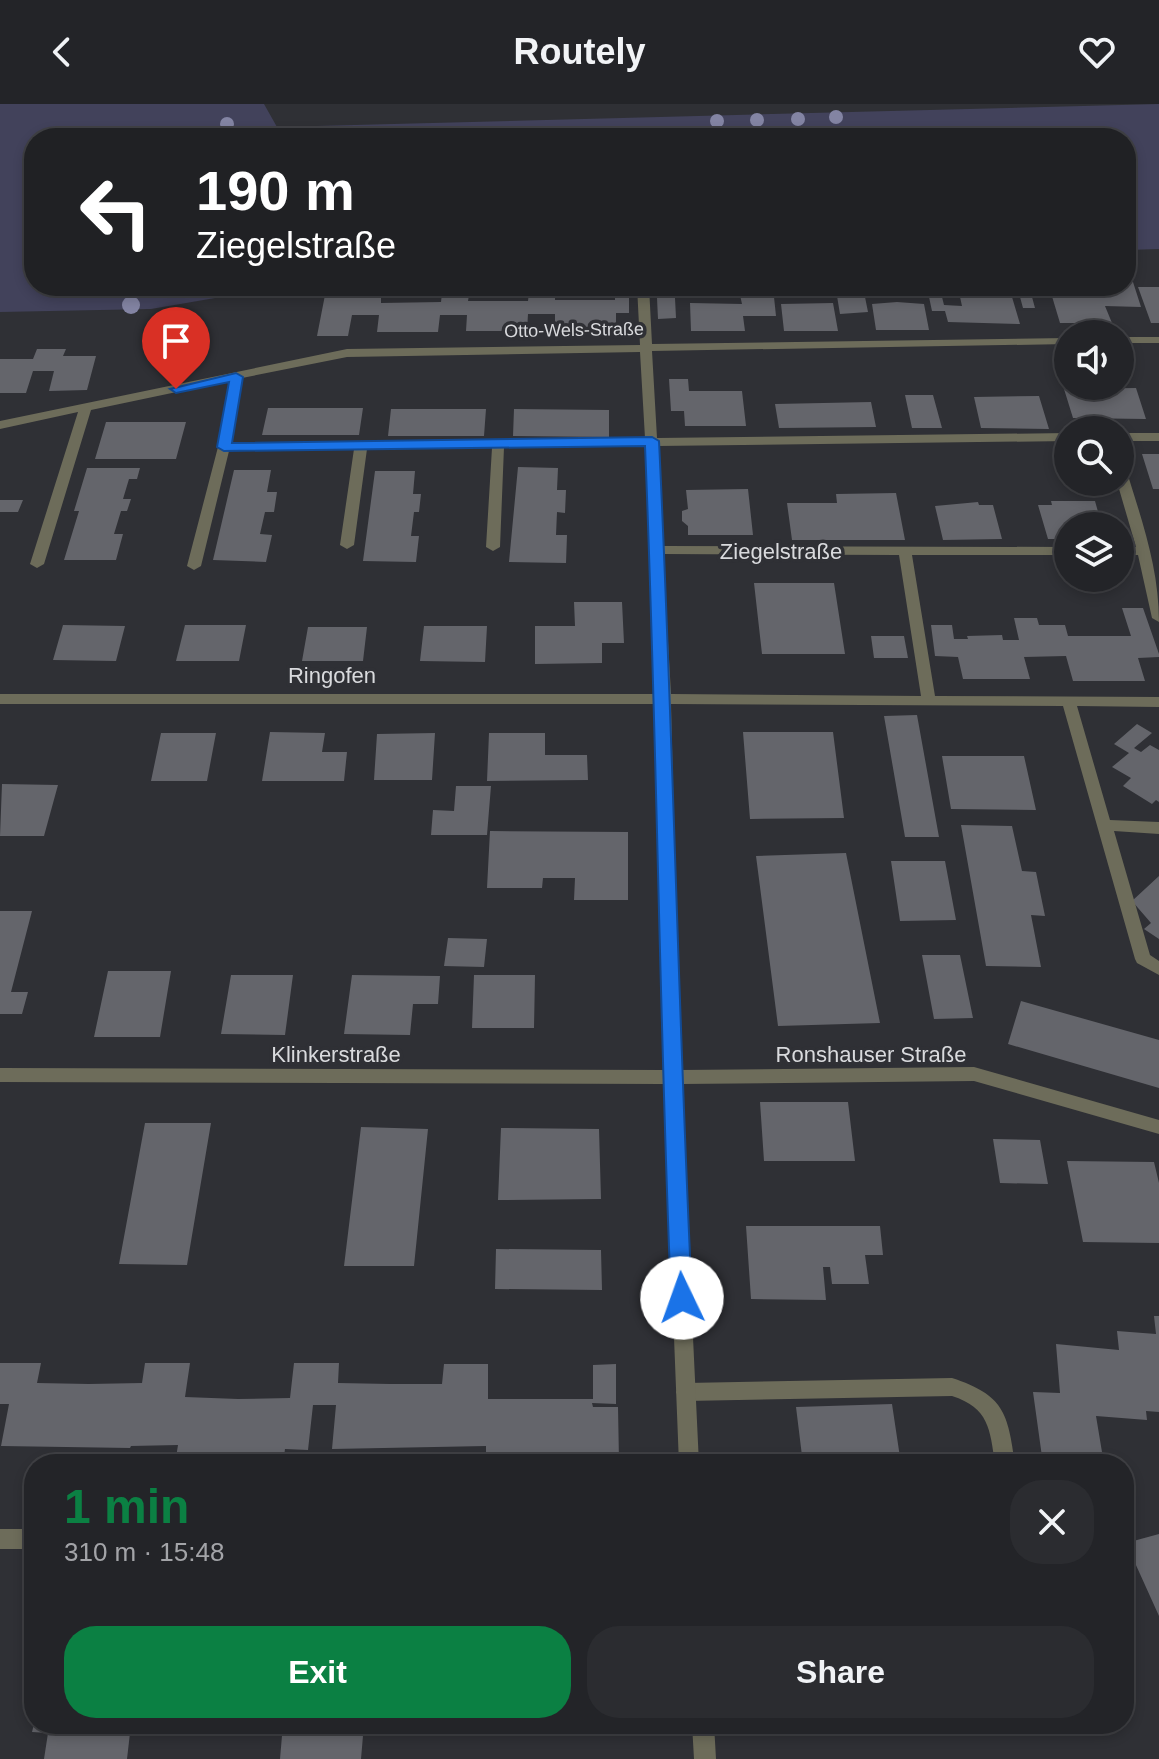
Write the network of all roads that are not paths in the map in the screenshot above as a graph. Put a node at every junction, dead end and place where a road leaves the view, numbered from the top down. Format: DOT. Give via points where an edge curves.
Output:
graph roads {
  1 [pos="644,296"];
  2 [pos="1134,340"];
  3 [pos="1159,340"];
  4 [pos="1054,341"];
  5 [pos="646,346"];
  6 [pos="236,377"];
  7 [pos="86,407"];
  8 [pos="0,425"];
  9 [pos="1054,437"];
  10 [pos="1134,437"];
  11 [pos="1159,437"];
  12 [pos="652,441"];
  13 [pos="361,446"];
  14 [pos="498,446"];
  15 [pos="224,447"];
  16 [pos="1128,496"];
  17 [pos="347,545"];
  18 [pos="493,547"];
  19 [pos="658,550"];
  20 [pos="1054,551"];
  21 [pos="1134,551"];
  22 [pos="1144,551"];
  23 [pos="905,552"];
  24 [pos="37,564"];
  25 [pos="194,566"];
  26 [pos="1159,618"];
  27 [pos="0,699"];
  28 [pos="664,699"];
  29 [pos="929,701"];
  30 [pos="1159,702"];
  31 [pos="1069,703"];
  32 [pos="1105,825"];
  33 [pos="1159,828"];
  34 [pos="1159,969"];
  35 [pos="0,1075"];
  36 [pos="672,1077"];
  37 [pos="1159,1127"];
  38 [pos="686,1392"];
  39 [pos="689,1454"];
  40 [pos="1003,1454"];
  41 [pos="0,1539"];
  42 [pos="24,1539"];
  43 [pos="704,1734"];
  44 [pos="705,1759"];
  1 -- 5 [label="street"];
  2 -- 3 [label="street"];
  4 -- 5 [label="street, Otto-Wels-Straße"];
  5 -- 6 [label="street, Otto-Wels-Straße" via="347,353"];
  5 -- 12 [label="street"];
  6 -- 7 [label="street, Otto-Wels-Straße"];
  6 -- 15 [label="street"];
  7 -- 8 [label="street, Otto-Wels-Straße"];
  7 -- 24 [label="street"];
  9 -- 12 [label="street"];
  10 -- 11 [label="street"];
  12 -- 14 [label="street"];
  12 -- 19 [label="street"];
  13 -- 14 [label="street"];
  13 -- 15 [label="street"];
  13 -- 17 [label="street"];
  14 -- 18 [label="street"];
  15 -- 25 [label="street"];
  16 -- 22 [label="street"];
  19 -- 23 [label="street, Ziegelstraße"];
  19 -- 28 [label="street"];
  20 -- 23 [label="street, Ziegelstraße"];
  21 -- 22 [label="street"];
  22 -- 26 [label="street"];
  23 -- 29 [label="street"];
  27 -- 28 [label="street, Ringofen"];
  28 -- 29 [label="street, Ringofen"];
  28 -- 36 [label="street"];
  29 -- 31 [label="street, Ringofen"];
  30 -- 31 [label="street, Ringofen"];
  31 -- 32 [label="street"];
  32 -- 33 [label="street"];
  32 -- 34 [label="street" via="1143,959"];
  35 -- 36 [label="street, Klinkerstraße"];
  36 -- 37 [label="street, Ronshauser Straße" via="974,1074"];
  36 -- 38 [label="street"];
  38 -- 39 [label="street"];
  38 -- 40 [label="street" via="952,1387 984,1400 996,1414"];
  41 -- 42 [label="street"];
  43 -- 44 [label="street"];
}
